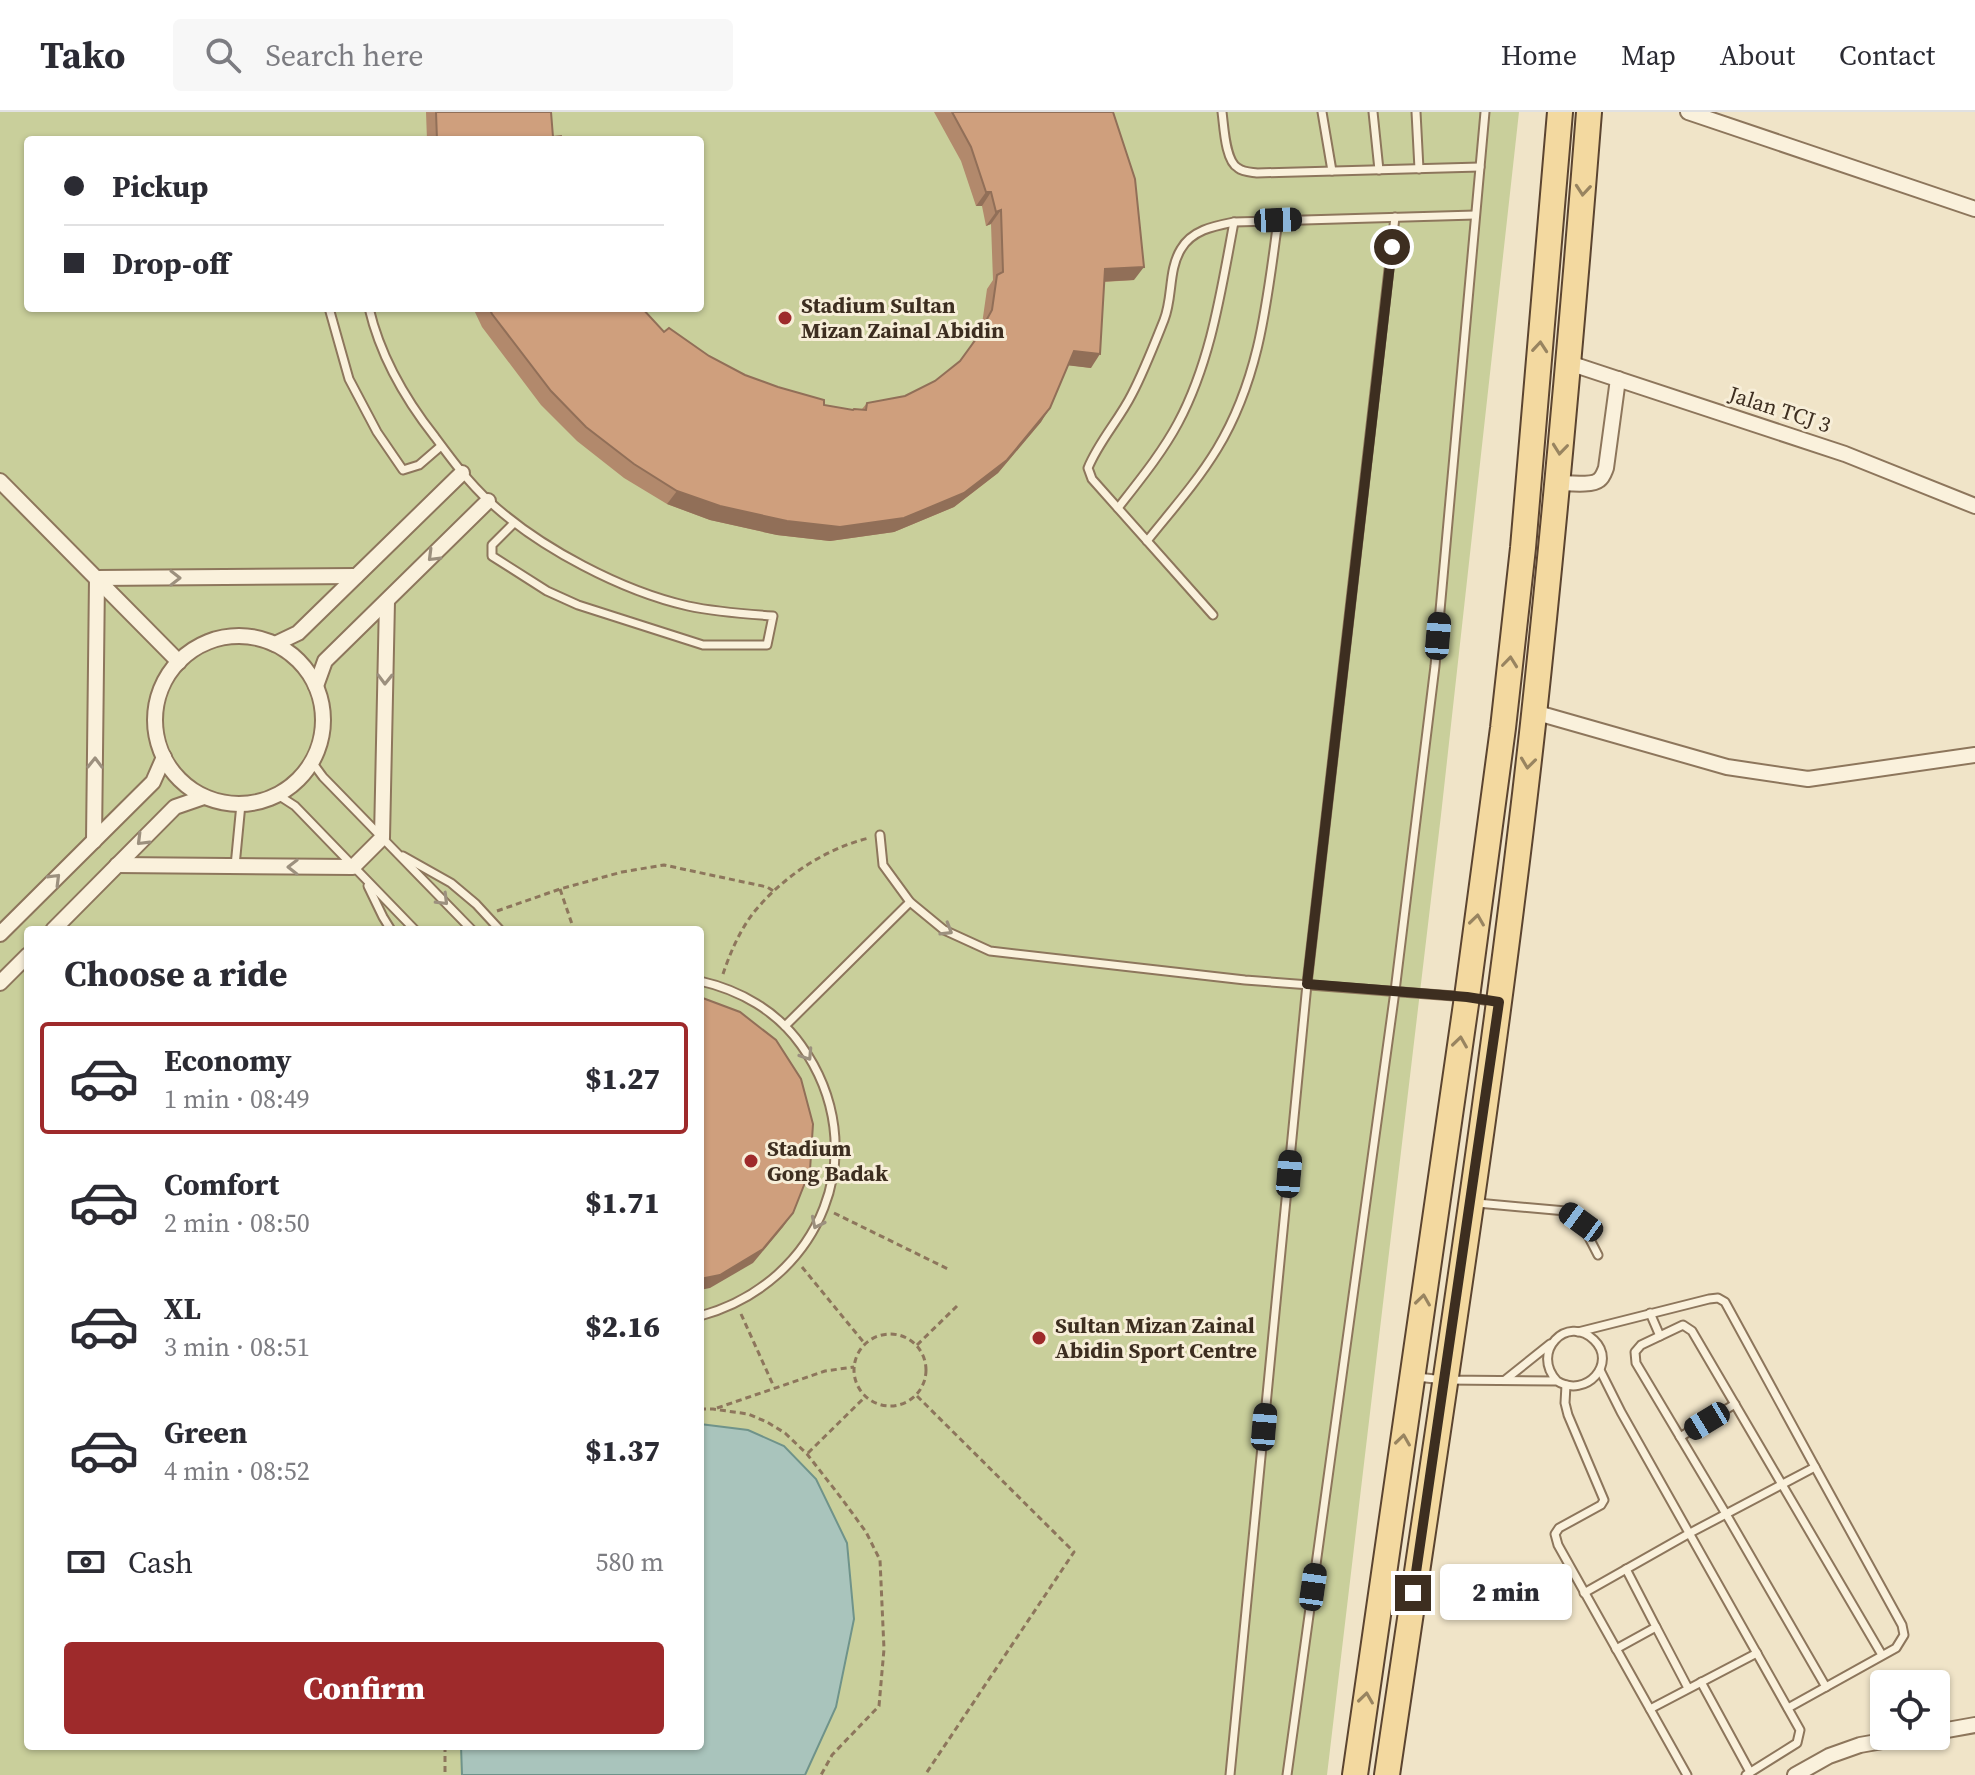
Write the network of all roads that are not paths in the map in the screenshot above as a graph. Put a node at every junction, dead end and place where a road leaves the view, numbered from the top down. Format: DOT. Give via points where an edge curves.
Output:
graph roads {
  1 [pos="1222,112"];
  2 [pos="1322,112"];
  3 [pos="1373,112"];
  4 [pos="1416,112"];
  5 [pos="1485,112"];
  6 [pos="1560,112"];
  7 [pos="1589,112"];
  8 [pos="1688,112"];
  9 [pos="1480,167"];
  10 [pos="1419,169"];
  11 [pos="1379,170"];
  12 [pos="1332,171"];
  13 [pos="1975,209"];
  14 [pos="1475,215"];
  15 [pos="1395,217"];
  16 [pos="1278,220"];
  17 [pos="1234,222"];
  18 [pos="330,312"];
  19 [pos="370,312"];
  20 [pos="1569,363"];
  21 [pos="1618,379"];
  22 [pos="441,446"];
  23 [pos="462,473"];
  24 [pos="0,481"];
  25 [pos="1557,483"];
  26 [pos="488,501"];
  27 [pos="1975,506"];
  28 [pos="1118,508"];
  29 [pos="514,523"];
  30 [pos="1147,541"];
  31 [pos="356,576"];
  32 [pos="97,578"];
  33 [pos="387,601"];
  34 [pos="1213,615"];
  35 [pos="275,644"];
  36 [pos="179,662"];
  37 [pos="316,686"];
  38 [pos="1534,712"];
  39 [pos="1975,755"];
  40 [pos="164,757"];
  41 [pos="312,762"];
  42 [pos="278,795"];
  43 [pos="204,797"];
  44 [pos="241,804"];
  45 [pos="880,835"];
  46 [pos="382,838"];
  47 [pos="94,841"];
  48 [pos="397,854"];
  49 [pos="117,865"];
  50 [pos="235,866"];
  51 [pos="353,867"];
  52 [pos="366,881"];
  53 [pos="910,902"];
  54 [pos="57,926"];
  55 [pos="389,926"];
  56 [pos="411,926"];
  57 [pos="468,926"];
  58 [pos="496,926"];
  59 [pos="0,934"];
  60 [pos="24,959"];
  61 [pos="704,982"];
  62 [pos="0,983"];
  63 [pos="1307,984"];
  64 [pos="1395,991"];
  65 [pos="1467,997"];
  66 [pos="1499,1002"];
  67 [pos="785,1026"];
  68 [pos="1471,1202"];
  69 [pos="1598,1255"];
  70 [pos="1650,1313"];
  71 [pos="704,1315"];
  72 [pos="1578,1332"];
  73 [pos="1660,1336"];
  74 [pos="1551,1343"];
  75 [pos="1600,1370"];
  76 [pos="1413,1377"];
  77 [pos="1444,1380"];
  78 [pos="1505,1380"];
  79 [pos="1557,1381"];
  80 [pos="1566,1385"];
  81 [pos="1735,1404"];
  82 [pos="1680,1437"];
  83 [pos="1815,1467"];
  84 [pos="1781,1483"];
  85 [pos="1726,1514"];
  86 [pos="1690,1533"];
  87 [pos="1626,1569"];
  88 [pos="1584,1593"];
  89 [pos="1656,1627"];
  90 [pos="1616,1649"];
  91 [pos="1757,1653"];
  92 [pos="1882,1655"];
  93 [pos="1701,1682"];
  94 [pos="1826,1687"];
  95 [pos="1688,1688"];
  96 [pos="1788,1708"];
  97 [pos="1650,1709"];
  98 [pos="1975,1725"];
  99 [pos="1950,1729"];
  100 [pos="1870,1743"];
  101 [pos="1802,1773"];
  102 [pos="1748,1774"];
  103 [pos="1230,1775"];
  104 [pos="1287,1775"];
  105 [pos="1355,1775"];
  106 [pos="1387,1775"];
  107 [pos="1687,1775"];
  1 -- 12 [label="lane" via="1229,159 1236,168 1257,173"];
  2 -- 12 [label="lane"];
  3 -- 11 [label="lane"];
  4 -- 10 [label="lane"];
  5 -- 9 [label="lane"];
  65 -- 6 [label="main road, one-way" via="1523,548"];
  7 -- 20 [label="main road, one-way"];
  8 -- 13 [label="street"];
  9 -- 10 [label="lane"];
  9 -- 14 [label="lane"];
  10 -- 11 [label="lane"];
  11 -- 12 [label="lane"];
  14 -- 15 [label="lane"];
  14 -- 64 [label="lane" via="1435,666"];
  15 -- 16 [label="lane"];
  15 -- 63 [label="lane"];
  16 -- 17 [label="lane"];
  16 -- 30 [label="lane" via="1262,333 1243,396 1219,447"];
  17 -- 28 [label="lane" via="1200,377 1172,433"];
  17 -- 28 [label="lane" via="1196,233 1181,248 1166,315 1132,395 1091,459 1092,479"];
  18 -- 22 [label="lane" via="349,379 403,470 419,465"];
  19 -- 22 [label="lane" via="402,391"];
  20 -- 21 [label="street, Jalan TCJ 3"];
  20 -- 25 [label="main road, one-way"];
  21 -- 25 [label="street" via="1603,476 1592,483"];
  21 -- 27 [label="street, Jalan TCJ 3" via="1845,454"];
  22 -- 23 [label="lane"];
  23 -- 26 [label="lane"];
  23 -- 31 [label="street"];
  24 -- 32 [label="street"];
  25 -- 38 [label="main road"];
  26 -- 29 [label="lane"];
  26 -- 33 [label="street, one-way"];
  28 -- 30 [label="lane"];
  29 -- 29 [label="lane" via="634,590 686,606 773,616 767,645 703,645 547,591 492,556 492,545"];
  30 -- 34 [label="lane"];
  32 -- 31 [label="street, one-way"];
  31 -- 35 [label="street" via="298,633"];
  32 -- 36 [label="street"];
  47 -- 32 [label="street, one-way"];
  33 -- 37 [label="street" via="325,661"];
  33 -- 46 [label="street, one-way"];
  35 -- 36 [label="street" via="235,636 214,640"];
  35 -- 37 [label="street" via="292,654"];
  36 -- 40 [label="street" via="156,707 156,733"];
  37 -- 41 [label="street" via="323,725"];
  38 -- 39 [label="street" via="1727,767 1808,779"];
  38 -- 66 [label="main road, one-way"];
  40 -- 43 [label="street" via="180,781"];
  40 -- 47 [label="street" via="153,782"];
  41 -- 42 [label="street"];
  41 -- 46 [label="lane"];
  42 -- 44 [label="street"];
  42 -- 51 [label="lane"];
  43 -- 44 [label="street"];
  43 -- 49 [label="street, one-way" via="175,807"];
  44 -- 50 [label="lane"];
  45 -- 53 [label="lane" via="883,865"];
  46 -- 48 [label="lane"];
  46 -- 51 [label="street"];
  59 -- 47 [label="street, one-way"];
  48 -- 57 [label="lane, one-way"];
  48 -- 58 [label="lane" via="464,892"];
  49 -- 50 [label="street"];
  49 -- 54 [label="street"];
  51 -- 50 [label="street, one-way"];
  51 -- 52 [label="lane"];
  52 -- 55 [label="lane"];
  52 -- 56 [label="lane"];
  53 -- 63 [label="lane, one-way" via="944,930 990,951"];
  53 -- 67 [label="lane"];
  60 -- 62 [label="street"];
  61 -- 67 [label="lane" via="748,998"];
  63 -- 64 [label="lane"];
  63 -- 103 [label="lane"];
  64 -- 65 [label="lane"];
  64 -- 104 [label="lane"];
  65 -- 66 [label="lane"];
  76 -- 65 [label="main road, one-way"];
  66 -- 68 [label="main road"];
  67 -- 71 [label="lane, one-way" via="824,1085 835,1138 829,1191 795,1258 768,1284"];
  68 -- 69 [label="lane" via="1566,1211 1581,1222"];
  68 -- 77 [label="main road"];
  70 -- 72 [label="lane"];
  70 -- 73 [label="lane"];
  70 -- 83 [label="lane" via="1709,1299 1725,1302"];
  72 -- 74 [label="lane"];
  72 -- 75 [label="lane" via="1599,1345"];
  73 -- 81 [label="lane" via="1688,1327"];
  73 -- 82 [label="lane" via="1641,1345 1636,1363"];
  74 -- 78 [label="lane"];
  74 -- 79 [label="lane" via="1547,1359"];
  75 -- 80 [label="lane" via="1582,1386"];
  75 -- 86 [label="lane"];
  76 -- 77 [label="lane"];
  105 -- 76 [label="main road, one-way"];
  77 -- 78 [label="lane"];
  77 -- 106 [label="main road"];
  78 -- 79 [label="lane"];
  79 -- 80 [label="lane"];
  80 -- 88 [label="lane" via="1568,1415 1604,1500 1555,1534"];
  81 -- 82 [label="lane"];
  81 -- 84 [label="lane"];
  82 -- 85 [label="lane"];
  83 -- 84 [label="lane"];
  83 -- 92 [label="lane" via="1902,1625 1904,1635 1896,1648"];
  84 -- 85 [label="lane"];
  84 -- 92 [label="lane"];
  85 -- 86 [label="lane"];
  85 -- 94 [label="lane"];
  86 -- 87 [label="lane"];
  86 -- 91 [label="lane"];
  87 -- 88 [label="lane"];
  87 -- 89 [label="lane"];
  88 -- 90 [label="lane"];
  89 -- 90 [label="lane"];
  89 -- 95 [label="lane"];
  90 -- 97 [label="lane"];
  91 -- 93 [label="lane"];
  91 -- 96 [label="lane"];
  92 -- 94 [label="lane"];
  93 -- 95 [label="lane"];
  93 -- 102 [label="lane"];
  94 -- 96 [label="lane"];
  95 -- 97 [label="lane"];
  96 -- 102 [label="lane" via="1800,1730 1797,1743"];
  97 -- 107 [label="lane"];
  98 -- 99 [label="street"];
  100 -- 101 [label="street" via="1829,1756"];
}
